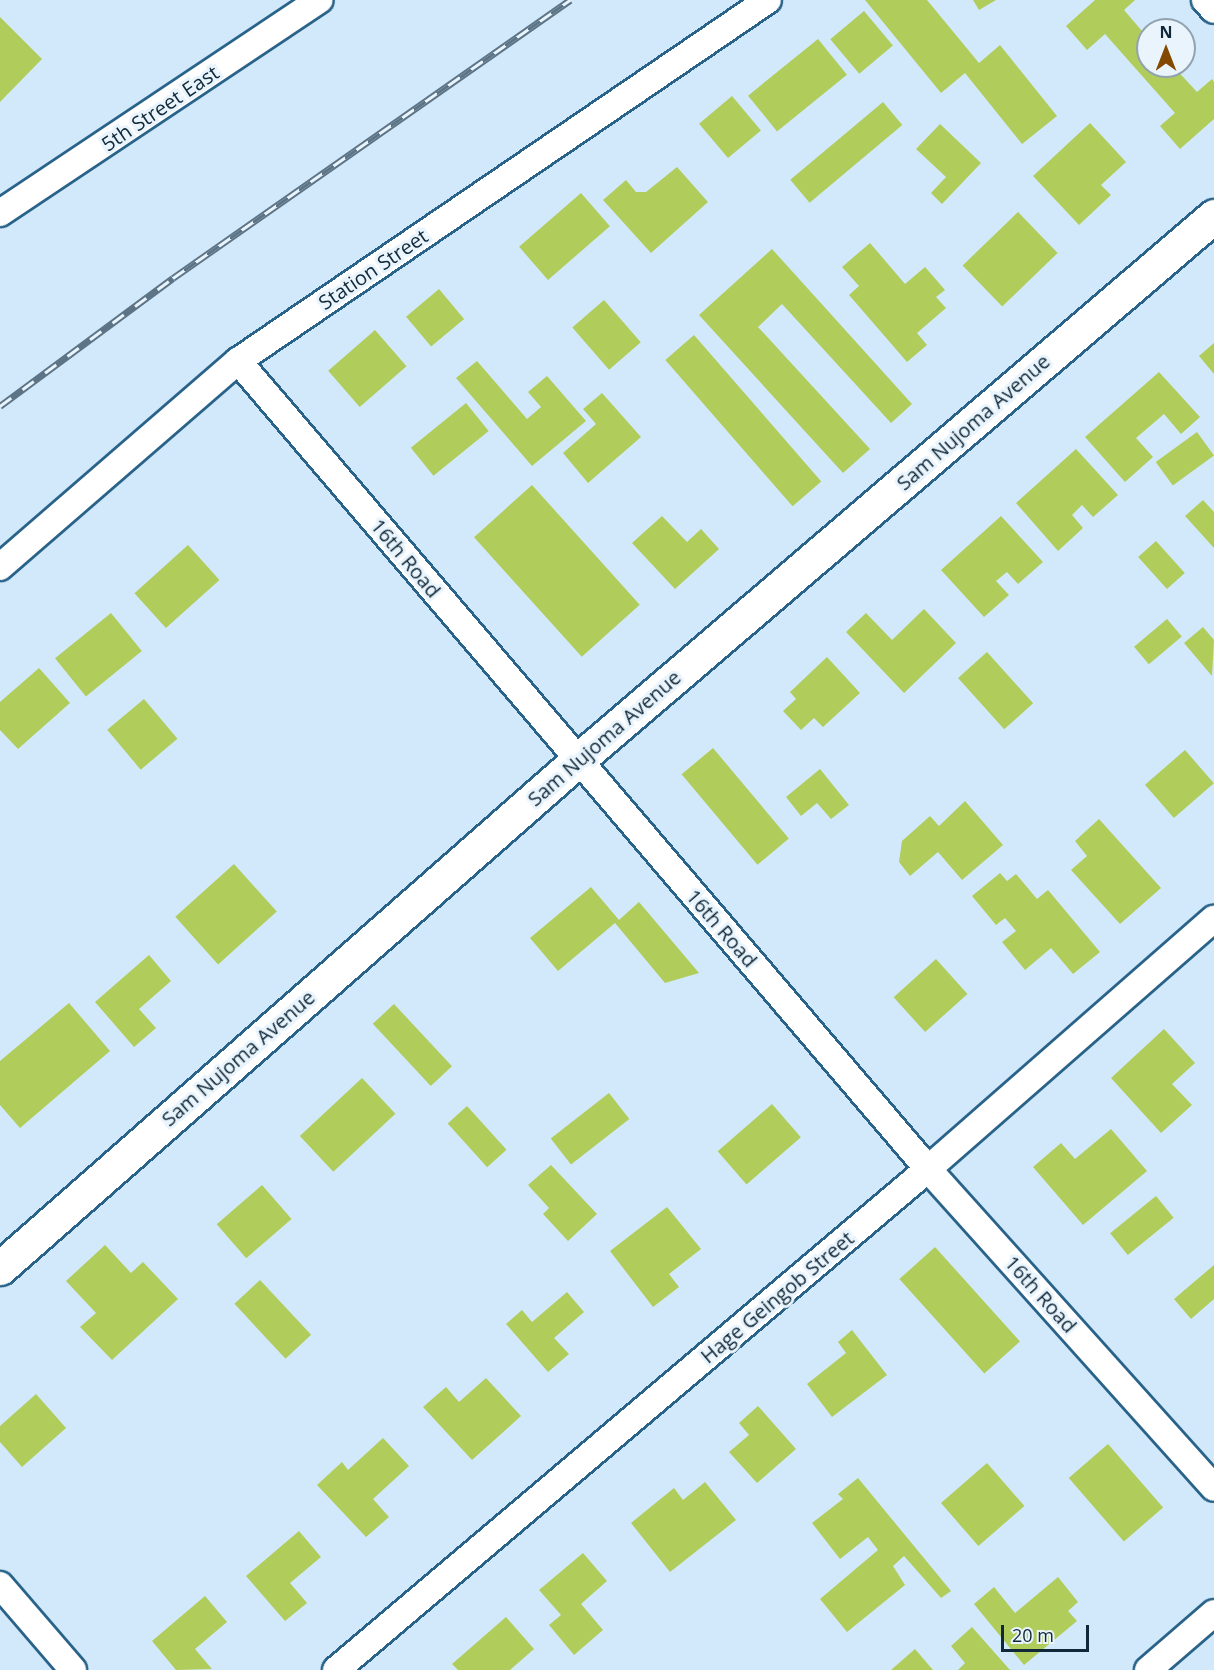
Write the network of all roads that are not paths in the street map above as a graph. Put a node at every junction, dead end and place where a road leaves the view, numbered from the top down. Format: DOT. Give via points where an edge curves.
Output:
graph roads {
  1 [pos="319,0"];
  2 [pos="768,0"];
  3 [pos="1205,0"];
  4 [pos="1214,10"];
  5 [pos="0,213"];
  6 [pos="1214,216"];
  7 [pos="238,361"];
  8 [pos="0,567"];
  9 [pos="578,760"];
  10 [pos="1214,919"];
  11 [pos="928,1169"];
  12 [pos="0,1268"];
  13 [pos="1214,1488"];
  14 [pos="0,1585"];
  15 [pos="1214,1613"];
  16 [pos="74,1670"];
  17 [pos="336,1670"];
  18 [pos="1148,1670"];
  1 -- 5 [label="street, 5th Street East"];
  2 -- 7 [label="street, Station Street"];
  3 -- 4 [label="street"];
  6 -- 9 [label="main road, Sam Nujoma Avenue"];
  7 -- 8 [label="street, Station Street"];
  7 -- 9 [label="street, 16th Road"];
  9 -- 11 [label="street, 16th Road"];
  9 -- 12 [label="main road, Sam Nujoma Avenue"];
  10 -- 11 [label="street, Hage Geingob Street"];
  11 -- 13 [label="street, 16th Road"];
  11 -- 17 [label="street, Hage Geingob Street"];
  14 -- 16 [label="street"];
  15 -- 18 [label="street"];
}
